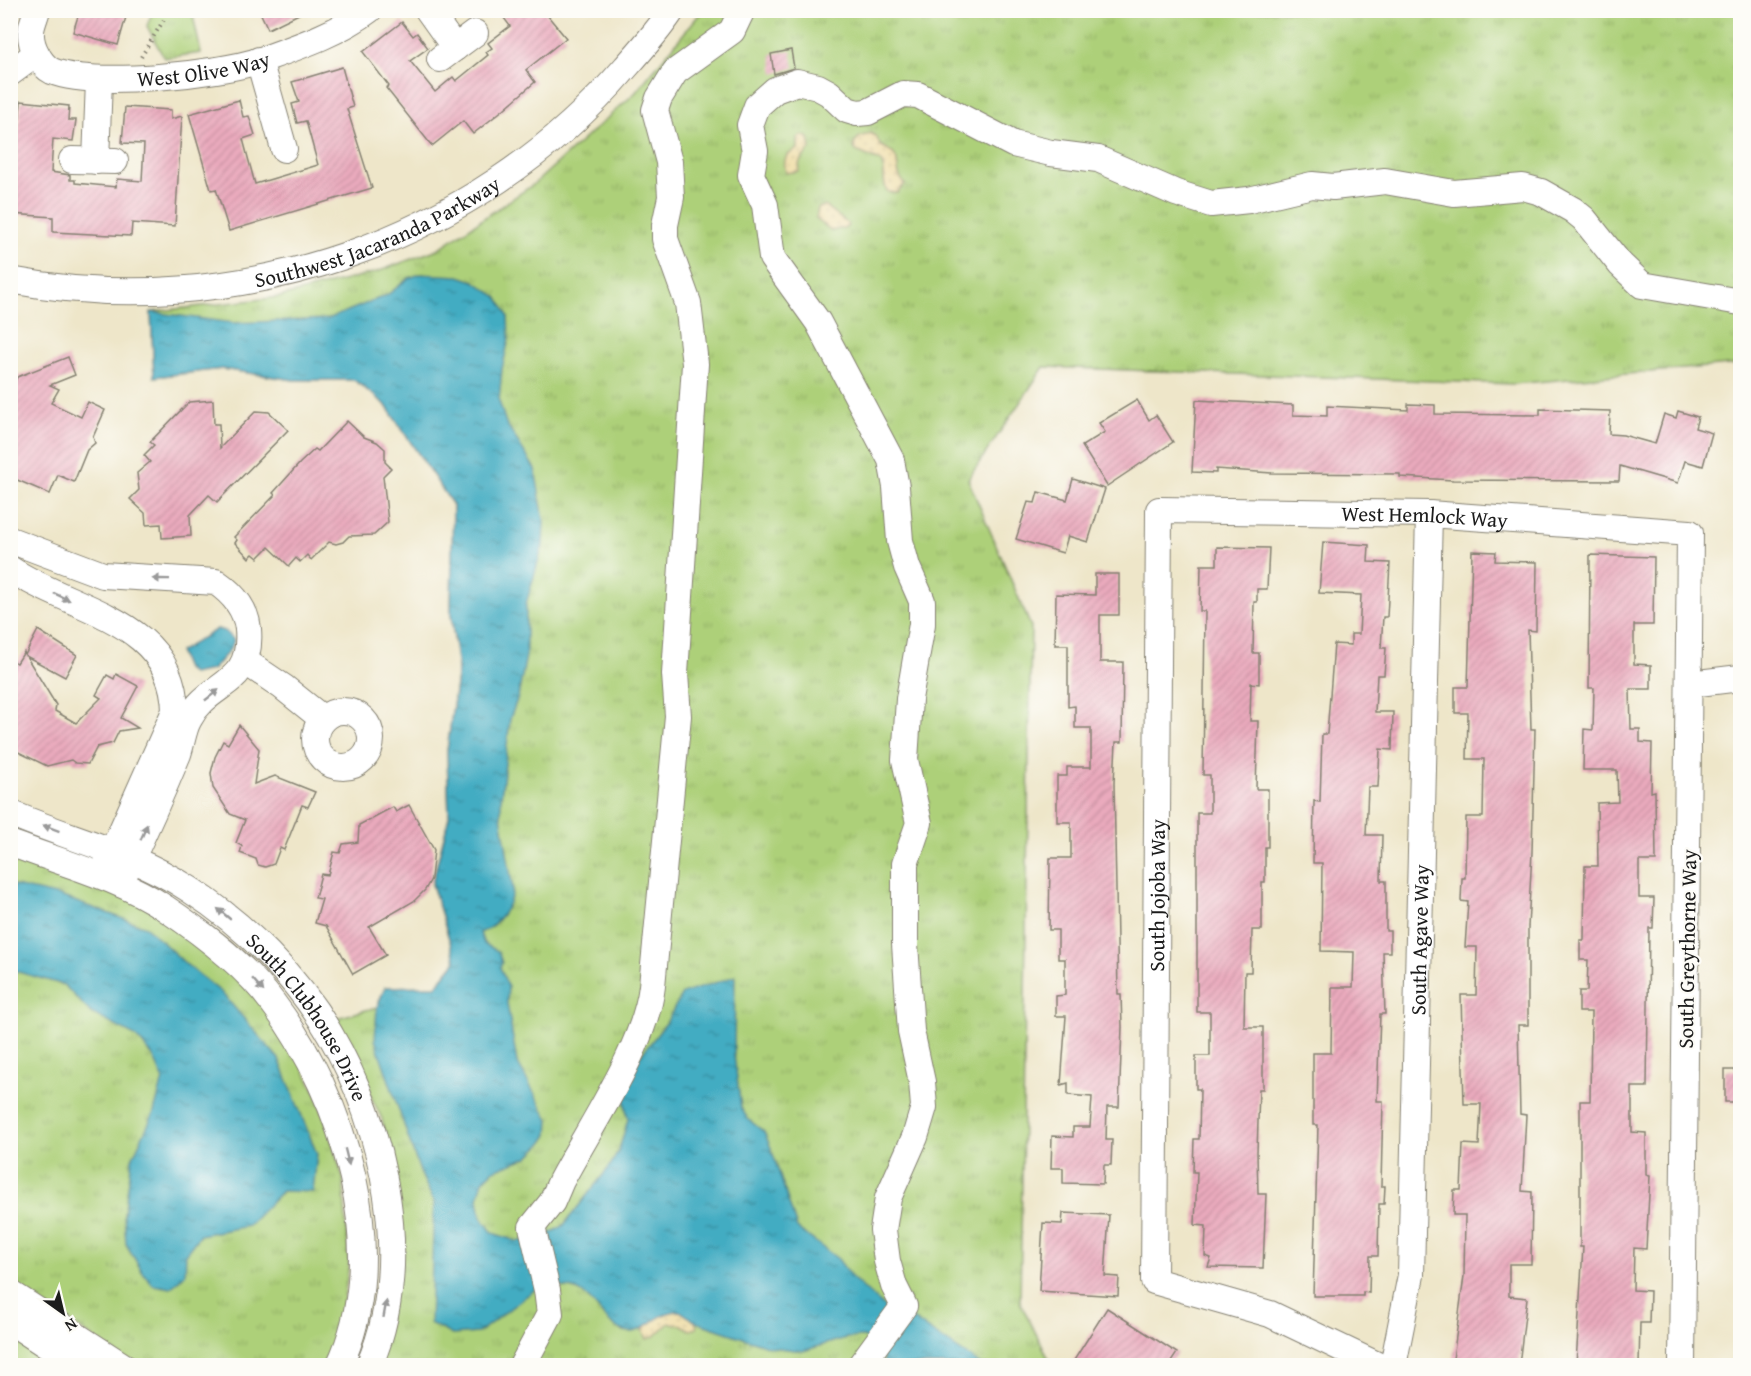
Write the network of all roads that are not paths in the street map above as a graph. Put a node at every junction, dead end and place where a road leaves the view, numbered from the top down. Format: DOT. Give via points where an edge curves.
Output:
graph roads {
  1 [pos="38,10"];
  2 [pos="369,10"];
  3 [pos="428,10"];
  4 [pos="672,10"];
  5 [pos="742,10"];
  6 [pos="457,47"];
  7 [pos="36,54"];
  8 [pos="259,60"];
  9 [pos="10,74"];
  10 [pos="99,80"];
  11 [pos="284,149"];
  12 [pos="95,161"];
  13 [pos="10,280"];
  14 [pos="1740,302"];
  15 [pos="1159,510"];
  16 [pos="1429,514"];
  17 [pos="1690,533"];
  18 [pos="10,540"];
  19 [pos="10,569"];
  20 [pos="115,577"];
  21 [pos="100,612"];
  22 [pos="246,662"];
  23 [pos="1740,678"];
  24 [pos="1690,684"];
  25 [pos="182,715"];
  26 [pos="322,719"];
  27 [pos="10,813"];
  28 [pos="10,843"];
  29 [pos="122,855"];
  30 [pos="110,881"];
  31 [pos="10,1293"];
  32 [pos="10,1321"];
  33 [pos="343,1356"];
  34 [pos="866,1357"];
  35 [pos="371,1362"];
  36 [pos="78,1365"];
  37 [pos="123,1365"];
  38 [pos="522,1365"];
  39 [pos="1379,1365"];
  40 [pos="1393,1365"];
  41 [pos="1682,1365"];
  1 -- 7 [label="street" via="31,33"];
  2 -- 8 [label="street, West Olive Way" via="355,21"];
  3 -- 6 [label="street"];
  4 -- 13 [label="street, Southwest Jacaranda Parkway" via="606,90 541,149 464,202 378,245 273,276 180,291 129,292"];
  5 -- 38 [label="street" via="732,31 675,72 656,110 669,162 665,239 688,303 695,364 675,674 678,716 650,1000 642,1029 552,1202 532,1227 550,1314"];
  7 -- 9 [label="street"];
  7 -- 10 [label="street, West Olive Way" via="51,70"];
  8 -- 10 [label="street, West Olive Way" via="178,75"];
  8 -- 11 [label="street"];
  10 -- 12 [label="street"];
  14 -- 34 [label="street" via="1642,285 1584,219 1541,192 1523,187 1454,193 1385,182 1312,185 1249,200 1211,204 1098,159 1013,144 918,95 903,94 868,112 857,113 847,110 818,87 797,82 775,90 758,106 750,124 755,152 751,175 765,205 772,258 818,322 891,460 900,541 922,601 905,760 919,823 905,864 905,944 911,1031 924,1107 888,1198 883,1230 886,1262 904,1306"];
  15 -- 16 [label="street, West Hemlock Way"];
  15 -- 39 [label="street, South Jojoba Way" via="1154,1281 1270,1314"];
  16 -- 17 [label="street, West Hemlock Way"];
  16 -- 40 [label="street, South Agave Way" via="1411,1275"];
  17 -- 24 [label="street, South Greythorne Way"];
  18 -- 20 [label="street"];
  19 -- 21 [label="street, one-way" via="30,582"];
  20 -- 21 [label="street"];
  22 -- 20 [label="street, one-way" via="247,621 230,592 216,582"];
  21 -- 25 [label="street" via="127,627 153,649 167,671"];
  25 -- 22 [label="street, one-way" via="230,680"];
  22 -- 26 [label="street"];
  23 -- 24 [label="street"];
  24 -- 41 [label="street, South Greythorne Way"];
  25 -- 29 [label="street" via="178,753"];
  29 -- 27 [label="street, South Clubhouse Drive, one-way"];
  28 -- 30 [label="street, South Clubhouse Drive"];
  29 -- 30 [label="street"];
  35 -- 29 [label="street, South Clubhouse Drive, one-way" via="380,1341 387,1298 388,1214 369,1128 347,1066 308,1001 263,948 192,890"];
  30 -- 33 [label="street, South Clubhouse Drive, one-way" via="163,906 236,963 273,1002 317,1072 348,1159 361,1240 356,1320"];
  31 -- 37 [label="street"];
  32 -- 36 [label="street"];
  33 -- 35 [label="street"];
}
